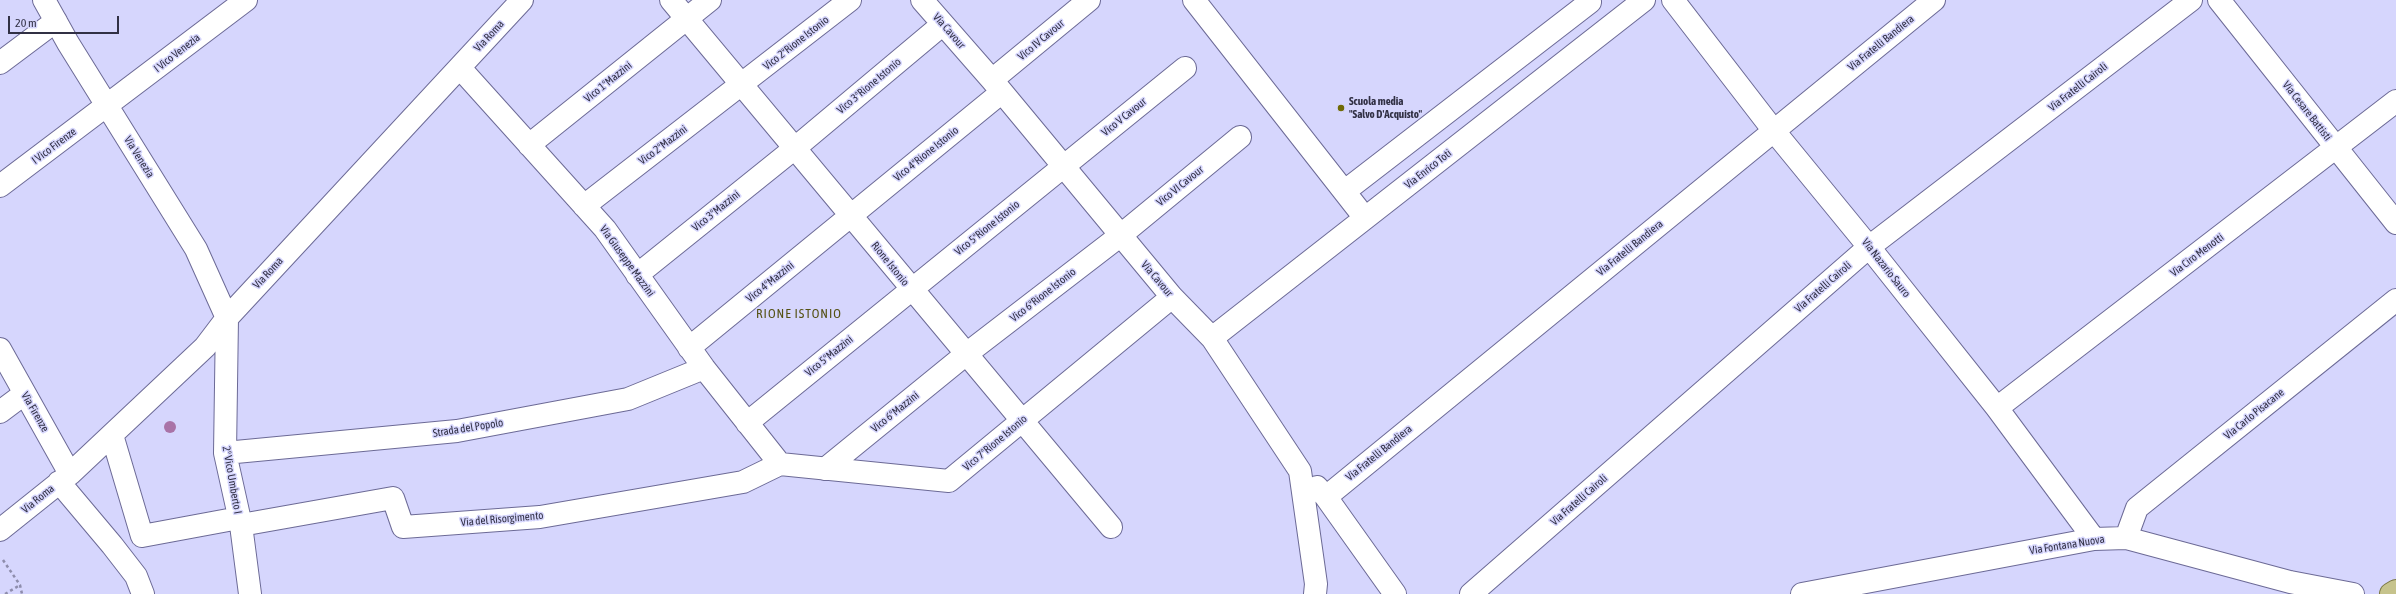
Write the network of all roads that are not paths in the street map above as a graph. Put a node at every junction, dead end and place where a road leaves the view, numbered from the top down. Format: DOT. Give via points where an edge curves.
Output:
graph roads {
  1 [pos="246,0"];
  2 [pos="522,0"];
  3 [pos="671,0"];
  4 [pos="710,0"];
  5 [pos="850,0"];
  6 [pos="1089,0"];
  7 [pos="1194,0"];
  8 [pos="1588,0"];
  9 [pos="1644,0"];
  10 [pos="1673,0"];
  11 [pos="1934,0"];
  12 [pos="2191,0"];
  13 [pos="2219,0"];
  14 [pos="926,1"];
  15 [pos="53,8"];
  16 [pos="687,19"];
  17 [pos="943,24"];
  18 [pos="0,63"];
  19 [pos="460,68"];
  20 [pos="1185,68"];
  21 [pos="742,85"];
  22 [pos="997,86"];
  23 [pos="2396,101"];
  24 [pos="108,107"];
  25 [pos="1774,131"];
  26 [pos="1240,137"];
  27 [pos="529,145"];
  28 [pos="795,148"];
  29 [pos="2337,148"];
  30 [pos="1064,167"];
  31 [pos="0,186"];
  32 [pos="1345,191"];
  33 [pos="584,206"];
  34 [pos="851,215"];
  35 [pos="1365,218"];
  36 [pos="2396,223"];
  37 [pos="1121,235"];
  38 [pos="1869,247"];
  39 [pos="637,275"];
  40 [pos="911,289"];
  41 [pos="1172,297"];
  42 [pos="2396,300"];
  43 [pos="227,318"];
  44 [pos="1212,338"];
  45 [pos="689,348"];
  46 [pos="0,349"];
  47 [pos="966,355"];
  48 [pos="704,368"];
  49 [pos="24,394"];
  50 [pos="1996,408"];
  51 [pos="0,412"];
  52 [pos="1022,421"];
  53 [pos="747,423"];
  54 [pos="112,434"];
  55 [pos="225,453"];
  56 [pos="780,464"];
  57 [pos="825,469"];
  58 [pos="1300,471"];
  59 [pos="65,478"];
  60 [pos="1326,497"];
  61 [pos="240,521"];
  62 [pos="1111,527"];
  63 [pos="0,530"];
  64 [pos="142,536"];
  65 [pos="2126,538"];
  66 [pos="2094,539"];
  67 [pos="118,553"];
  68 [pos="2396,591"];
  69 [pos="142,594"];
  70 [pos="250,594"];
  71 [pos="1315,594"];
  72 [pos="1395,594"];
  73 [pos="1471,594"];
  74 [pos="1802,594"];
  75 [pos="2353,594"];
  76 [pos="2391,594"];
  1 -- 24 [label="street, I Vico Venezia"];
  2 -- 19 [label="street, Via Roma"];
  3 -- 16 [label="street, Rione Istonio"];
  4 -- 16 [label="street, Vico 1°Mazzini"];
  5 -- 21 [label="street, Vico 2°Rione Istonio"];
  6 -- 22 [label="street, Vico IV Cavour"];
  7 -- 32 [label="street"];
  8 -- 32 [label="street" via="1590,2"];
  9 -- 35 [label="street, Via Enrico Toti"];
  10 -- 25 [label="street, Via Nazario Sauro"];
  11 -- 25 [label="street, Via Fratelli Bandiera"];
  12 -- 38 [label="street, Via Fratelli Cairoli"];
  13 -- 29 [label="street, Via Cesare Battisti"];
  14 -- 17 [label="street, Via Cavour"];
  15 -- 18 [label="street"];
  15 -- 24 [label="street, Via Venezia"];
  16 -- 21 [label="street, Rione Istonio"];
  16 -- 27 [label="street, Vico 1°Mazzini"];
  17 -- 22 [label="street, Via Cavour"];
  17 -- 28 [label="street, Vico 3°Rione Istonio"];
  19 -- 27 [label="street, Via Giuseppe Mazzini"];
  19 -- 43 [label="street, Via Roma"];
  20 -- 30 [label="street, Vico V Cavour"];
  21 -- 28 [label="street, Rione Istonio"];
  21 -- 33 [label="street, Vico 2°Mazzini"];
  22 -- 30 [label="street, Via Cavour"];
  22 -- 34 [label="street, Vico 4°Rione Istonio"];
  23 -- 29 [label="street, Via Ciro Menotti"];
  24 -- 31 [label="street, I Vico Firenze"];
  24 -- 43 [label="street, Via Venezia" via="196,249"];
  25 -- 38 [label="street, Via Nazario Sauro"];
  25 -- 60 [label="street, Via Fratelli Bandiera"];
  26 -- 37 [label="street, Vico VI Cavour"];
  27 -- 33 [label="street, Via Giuseppe Mazzini"];
  28 -- 34 [label="street, Rione Istonio"];
  28 -- 39 [label="street, Vico 3°Mazzini"];
  29 -- 36 [label="street, Via Cesare Battisti"];
  29 -- 50 [label="street, Via Ciro Menotti"];
  30 -- 37 [label="street, Via Cavour"];
  30 -- 40 [label="street, Vico 5°Rione Istonio"];
  32 -- 35 [label="street"];
  33 -- 39 [label="street, Via Giuseppe Mazzini" via="605,229"];
  34 -- 40 [label="street, Rione Istonio"];
  34 -- 45 [label="street, Vico 4°Mazzini"];
  35 -- 44 [label="street, Via Enrico Toti"];
  37 -- 41 [label="street, Via Cavour"];
  37 -- 47 [label="street, Vico 6°Rione Istonio"];
  38 -- 50 [label="street, Via Nazario Sauro"];
  38 -- 73 [label="street, Via Fratelli Cairoli"];
  39 -- 45 [label="street, Via Giuseppe Mazzini"];
  40 -- 47 [label="street, Rione Istonio"];
  40 -- 53 [label="street, Vico 5°Mazzini"];
  41 -- 44 [label="street, Via Cavour"];
  41 -- 52 [label="street, Vico 7°Rione Istonio"];
  42 -- 65 [label="street, Via Carlo Pisacane" via="2137,508"];
  43 -- 54 [label="street, Via Roma" via="205,347"];
  43 -- 55 [label="street, 2° Vico Umberto I"];
  44 -- 58 [label="street, Via Cavour"];
  45 -- 48 [label="street, Via Giuseppe Mazzini"];
  46 -- 49 [label="street, Via Firenze"];
  47 -- 52 [label="street, Rione Istonio"];
  47 -- 57 [label="street, Vico 6°Mazzini"];
  48 -- 53 [label="street, Via Giuseppe Mazzini"];
  48 -- 55 [label="street, Strada del Popolo" via="628,399 457,431"];
  49 -- 51 [label="street"];
  49 -- 59 [label="street, Via Firenze"];
  50 -- 66 [label="street, Via Nazario Sauro"];
  52 -- 57 [label="street, Vico 7°Rione Istonio" via="949,481"];
  52 -- 62 [label="street, Rione Istonio"];
  53 -- 56 [label="street, Via Giuseppe Mazzini"];
  54 -- 59 [label="street, Via Roma"];
  54 -- 64 [label="street"];
  55 -- 61 [label="street, 2° Vico Umberto I"];
  56 -- 57 [label="street, Vico 7°Rione Istonio"];
  56 -- 61 [label="street, Via del Risorgimento" via="743,482 540,517 403,528 393,498"];
  58 -- 60 [label="street"];
  58 -- 71 [label="street, Via Cavour" via="1316,584"];
  59 -- 63 [label="street, Via Roma"];
  59 -- 67 [label="street, Via Firenze"];
  60 -- 72 [label="street"];
  61 -- 64 [label="street"];
  61 -- 70 [label="street, 2° Vico Umberto I"];
  64 -- 67 [label="street"];
  65 -- 66 [label="street, Via Fontana Nuova"];
  65 -- 75 [label="street, Via Fontana Nuova" via="2290,582"];
  66 -- 74 [label="street, Via Fontana Nuova"];
  67 -- 69 [label="street, Via Firenze" via="136,576"];
  68 -- 76 [label="main road"];
}
